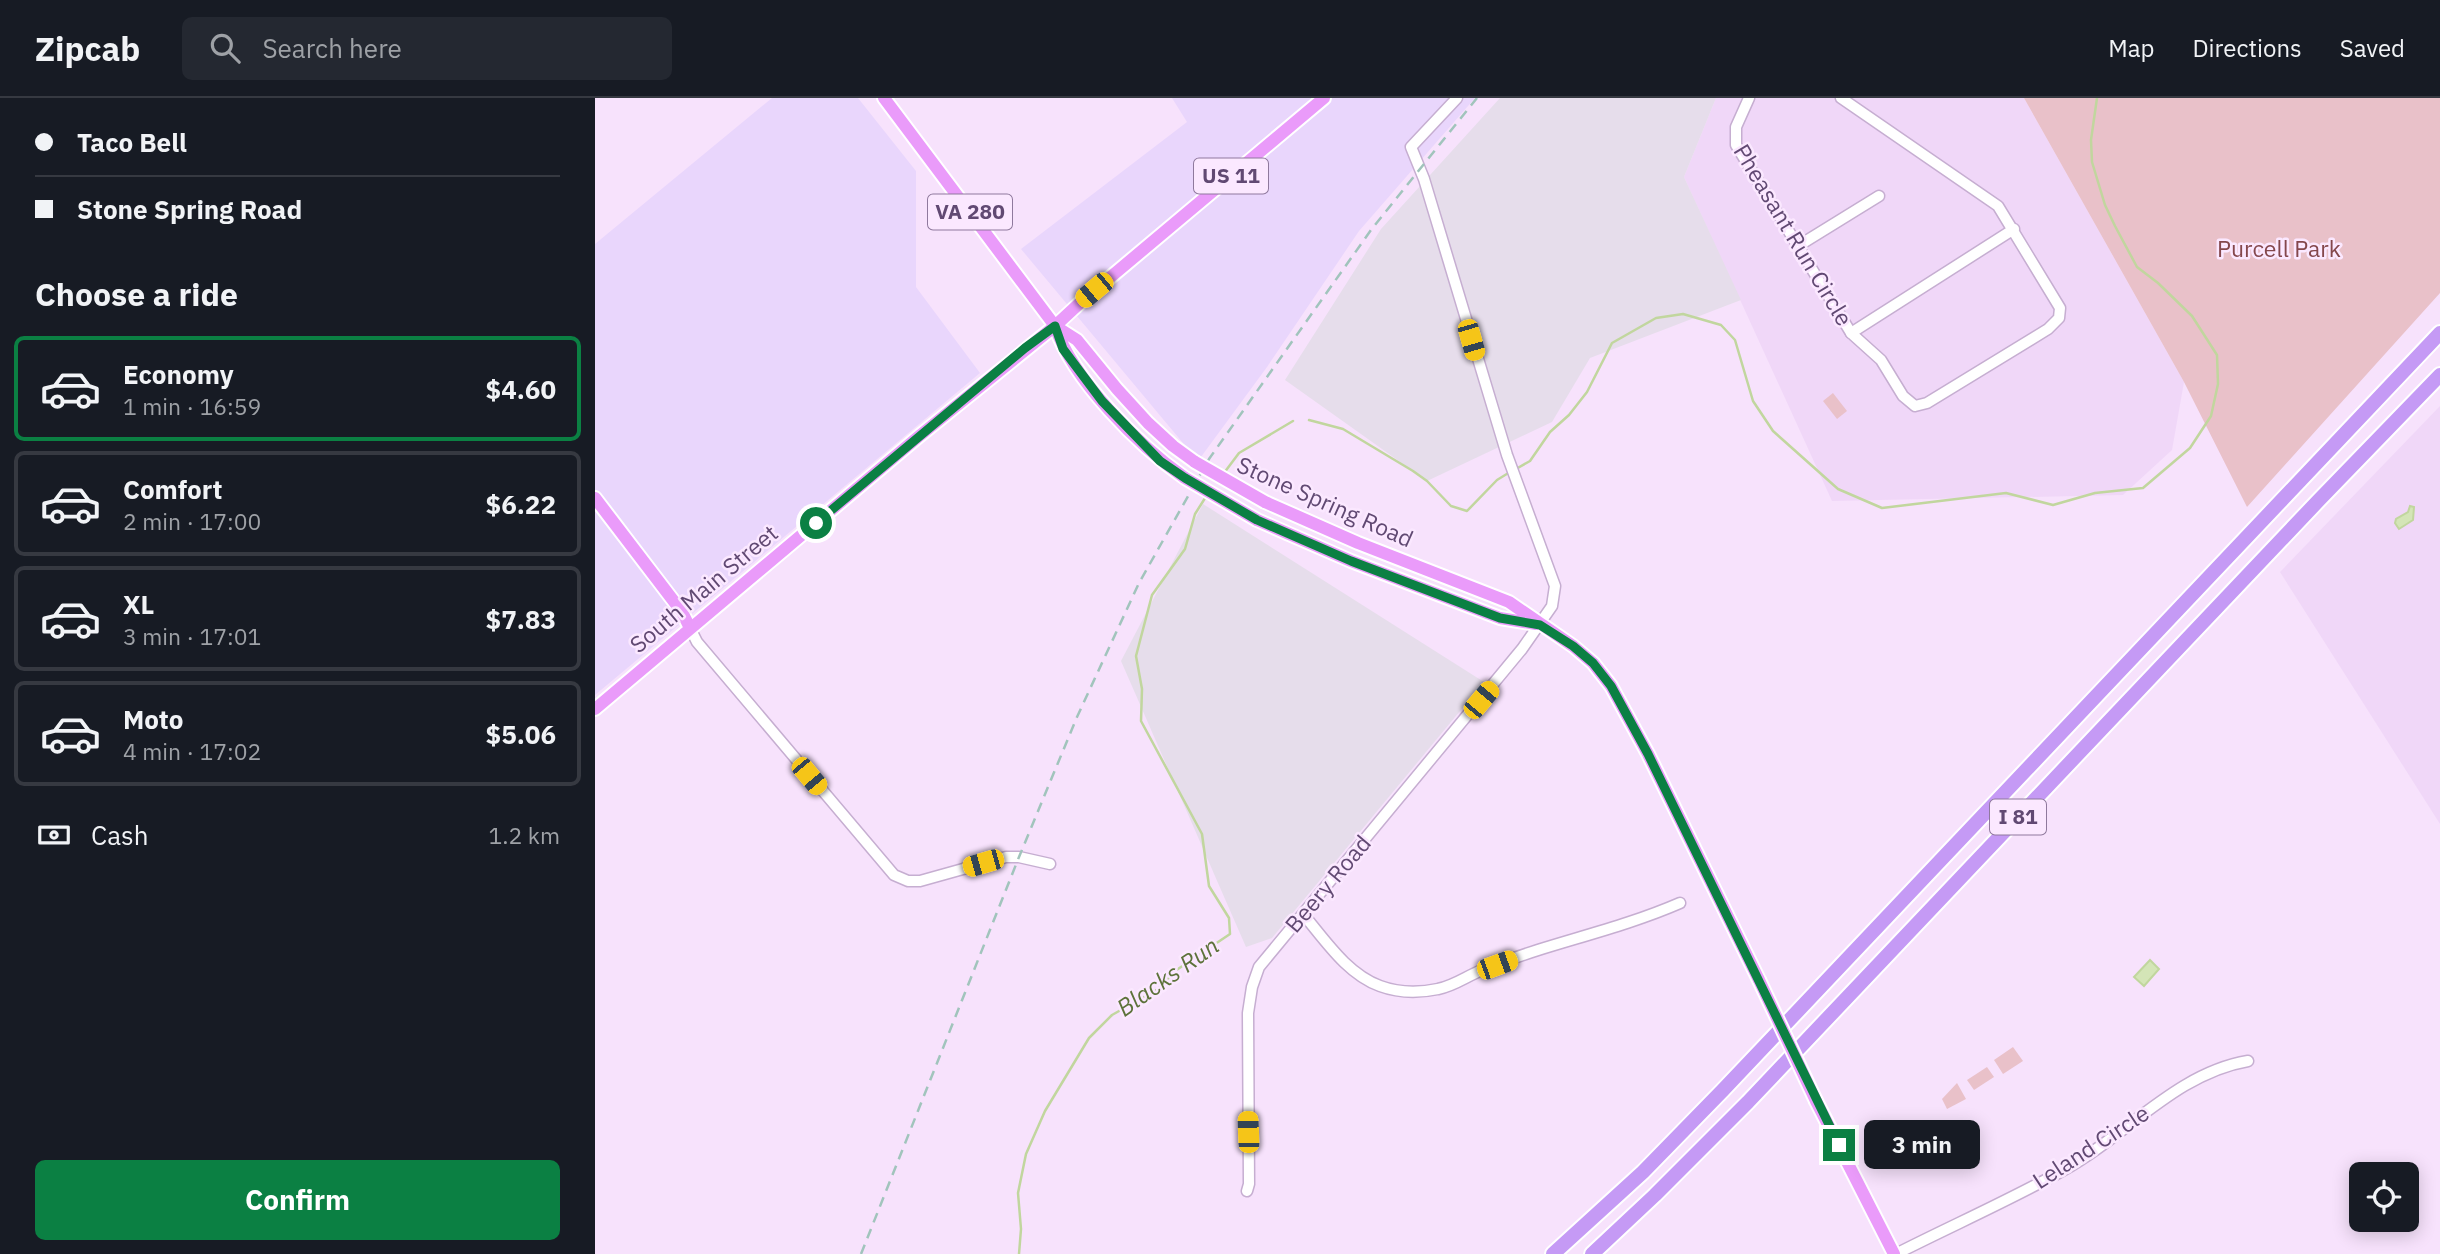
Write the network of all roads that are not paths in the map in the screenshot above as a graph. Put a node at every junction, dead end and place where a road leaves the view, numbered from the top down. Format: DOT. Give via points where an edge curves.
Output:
graph roads {
  1 [pos="884,98"];
  2 [pos="1324,98"];
  3 [pos="1457,98"];
  4 [pos="1749,98"];
  5 [pos="1841,98"];
  6 [pos="1879,196"];
  7 [pos="2014,229"];
  8 [pos="1798,246"];
  9 [pos="1055,326"];
  10 [pos="1851,333"];
  11 [pos="2440,333"];
  12 [pos="2440,375"];
  13 [pos="595,498"];
  14 [pos="1540,625"];
  15 [pos="690,628"];
  16 [pos="595,709"];
  17 [pos="1050,864"];
  18 [pos="1680,903"];
  19 [pos="1303,914"];
  20 [pos="2248,1061"];
  21 [pos="1247,1191"];
  22 [pos="1553,1254"];
  23 [pos="1592,1254"];
  24 [pos="1895,1254"];
  1 -- 9 [label="main road, Stone Spring Road / VA 280"];
  2 -- 9 [label="main road, South Main Street / US 11"];
  3 -- 14 [label="street" via="1411,147 1516,483 1555,586 1552,606"];
  4 -- 8 [label="street, Pheasant Run Circle" via="1736,127 1735,142"];
  5 -- 7 [label="street, Pheasant Run Circle" via="1998,206"];
  6 -- 8 [label="street"];
  7 -- 10 [label="street"];
  7 -- 10 [label="street, Pheasant Run Circle" via="2060,309 2059,318 2048,329 1915,406 1903,396 1881,360"];
  8 -- 10 [label="street, Pheasant Run Circle"];
  9 -- 14 [label="main road, Stone Spring Road / VA 280, bridge" via="1077,340 1149,423 1195,462 1265,502 1510,602"];
  9 -- 14 [label="main road, Stone Spring Road / VA 280, bridge" via="1063,349 1102,401 1160,461 1185,478 1257,520 1351,561 1500,618"];
  9 -- 15 [label="main road, South Main Street / US 11"];
  11 -- 22 [label="highway, I 81" via="1715,1099"];
  12 -- 23 [label="highway, I 81" via="1734,1116"];
  13 -- 15 [label="main road"];
  14 -- 19 [label="street, Beery Road"];
  14 -- 24 [label="main road, Stone Spring Road / VA 280, bridge" via="1593,663 1611,686"];
  15 -- 16 [label="main road, South Main Street / US 11"];
  15 -- 17 [label="street" via="697,642 894,875 921,881 1011,856"];
  18 -- 19 [label="street" via="1641,920 1419,992 1388,989 1361,977"];
  19 -- 21 [label="street, Beery Road" via="1264,958 1252,987 1247,1035"];
  20 -- 24 [label="street, Leland Circle" via="2228,1064 2179,1088 2064,1170"];
}
